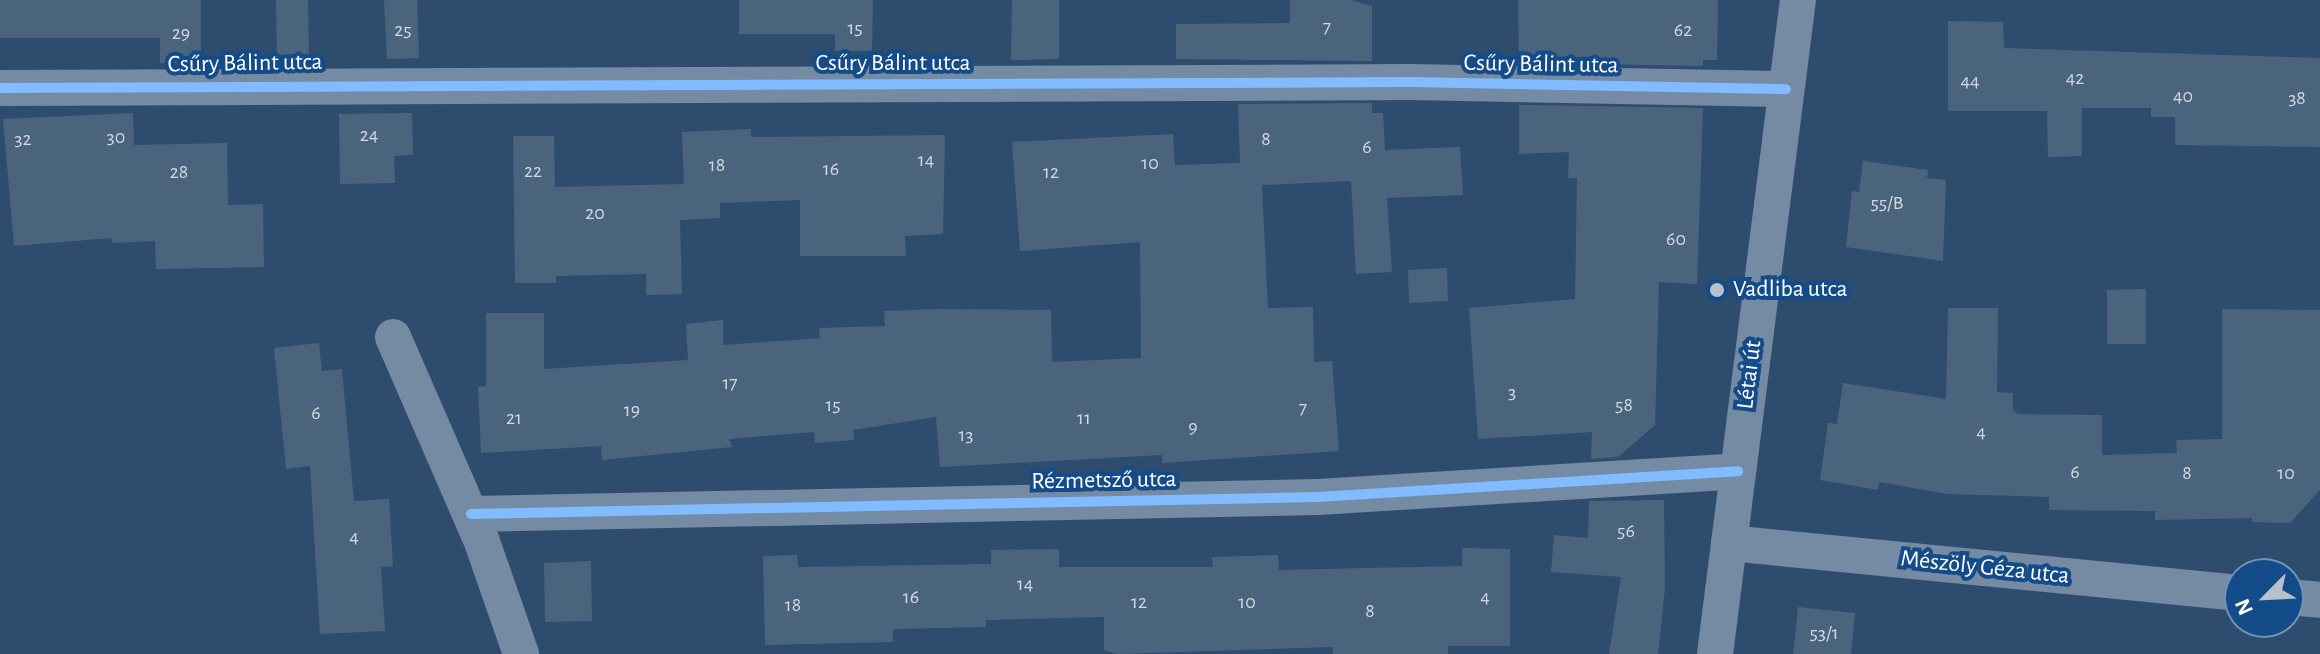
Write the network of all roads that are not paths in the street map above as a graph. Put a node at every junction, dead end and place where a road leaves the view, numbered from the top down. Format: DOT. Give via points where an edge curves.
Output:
graph roads {
  1 [pos="1798,0"];
  2 [pos="0,88"];
  3 [pos="1786,89"];
  4 [pos="393,337"];
  5 [pos="1738,471"];
  6 [pos="471,514"];
  7 [pos="1729,543"];
  8 [pos="2224,591"];
  9 [pos="521,654"];
  10 [pos="1715,654"];
  1 -- 3 [label="street, Létai út"];
  2 -- 3 [label="street, Csűry Bálint utca" via="1410,82"];
  3 -- 5 [label="street, Létai út"];
  4 -- 6 [label="street"];
  5 -- 6 [label="street, Rézmetsző utca" via="1318,497"];
  5 -- 7 [label="street, Létai út"];
  6 -- 9 [label="street"];
  7 -- 8 [label="street, Mészöly Géza utca"];
  7 -- 10 [label="street, Létai út"];
}
